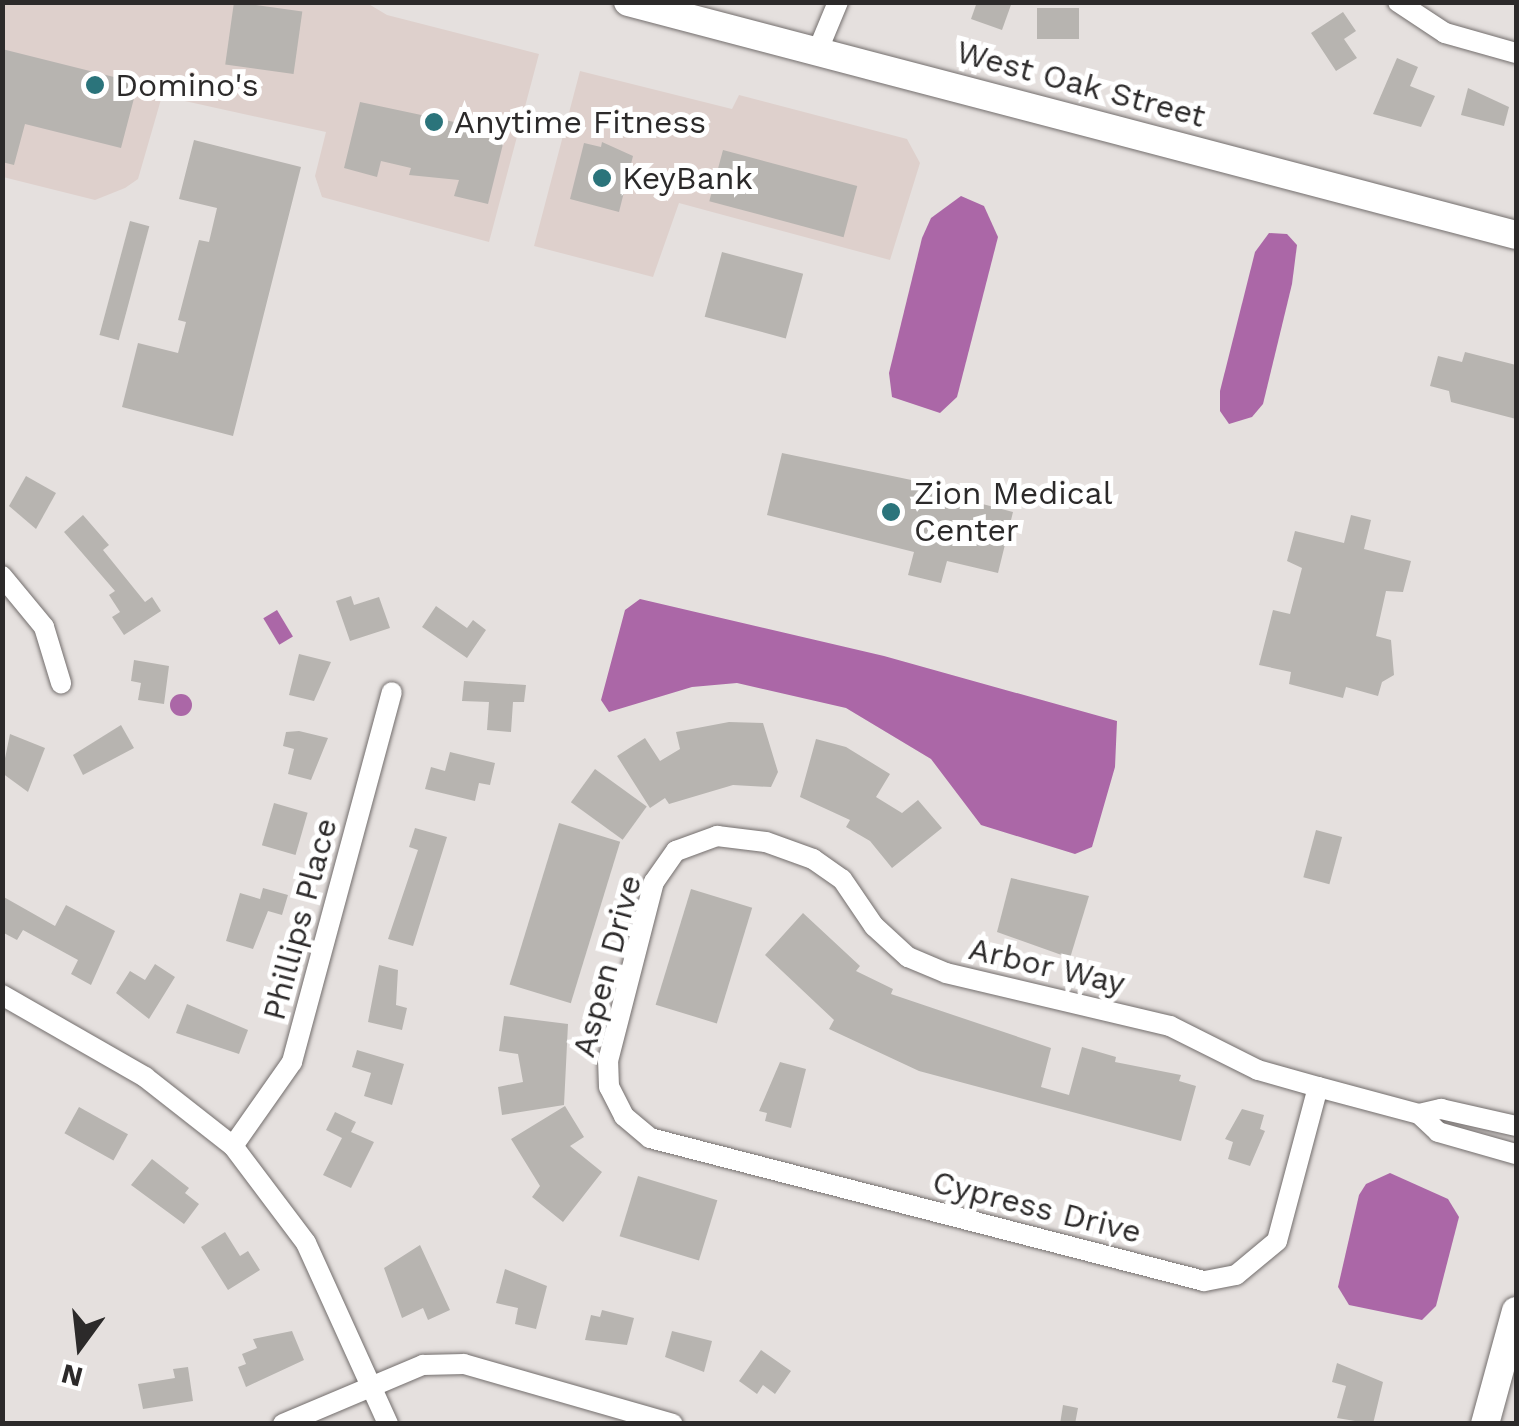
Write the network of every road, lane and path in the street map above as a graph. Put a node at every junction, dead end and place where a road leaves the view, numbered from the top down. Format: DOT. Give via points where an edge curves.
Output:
graph roads {
  1 [pos="628,2"];
  2 [pos="838,2"];
  3 [pos="1398,2"];
  4 [pos="818,50"];
  5 [pos="1516,53"];
  6 [pos="1516,235"];
  7 [pos="2,576"];
  8 [pos="61,683"];
  9 [pos="392,692"];
  10 [pos="694,842"];
  11 [pos="2,995"];
  12 [pos="1318,1087"];
  13 [pos="1419,1114"];
  14 [pos="624,1116"];
  15 [pos="1516,1126"];
  16 [pos="232,1146"];
  17 [pos="1516,1154"];
  18 [pos="1516,1311"];
  19 [pos="370,1384"];
  20 [pos="283,1424"];
  21 [pos="388,1424"];
  22 [pos="673,1424"];
  23 [pos="1485,1424"];
  1 -- 4 [label="main road, West Oak Street"];
  2 -- 4 [label="street"];
  3 -- 5 [label="street" via="1445,32"];
  4 -- 6 [label="main road, West Oak Street"];
  7 -- 8 [label="street" via="44,628"];
  9 -- 16 [label="street, Phillips Place" via="292,1062"];
  10 -- 12 [label="street, Arbor Way" via="718,836 766,842 813,859 842,880 874,926 908,957 934,968 1170,1026 1258,1070"];
  10 -- 14 [label="street, Aspen Drive" via="676,852 654,882 608,1061 609,1087"];
  11 -- 16 [label="street" via="145,1077"];
  12 -- 13 [label="street, Arbor Way"];
  12 -- 14 [label="street, Cypress Drive" via="1278,1241 1236,1275 1204,1280 677,1147 650,1138"];
  13 -- 15 [label="street, Arbor Way" via="1441,1109"];
  13 -- 17 [label="street, Arbor Way" via="1438,1132"];
  16 -- 19 [label="street" via="306,1243"];
  18 -- 23 [label="main road"];
  19 -- 20 [label="street"];
  19 -- 21 [label="street"];
  19 -- 22 [label="street" via="423,1365 464,1364"];
}
